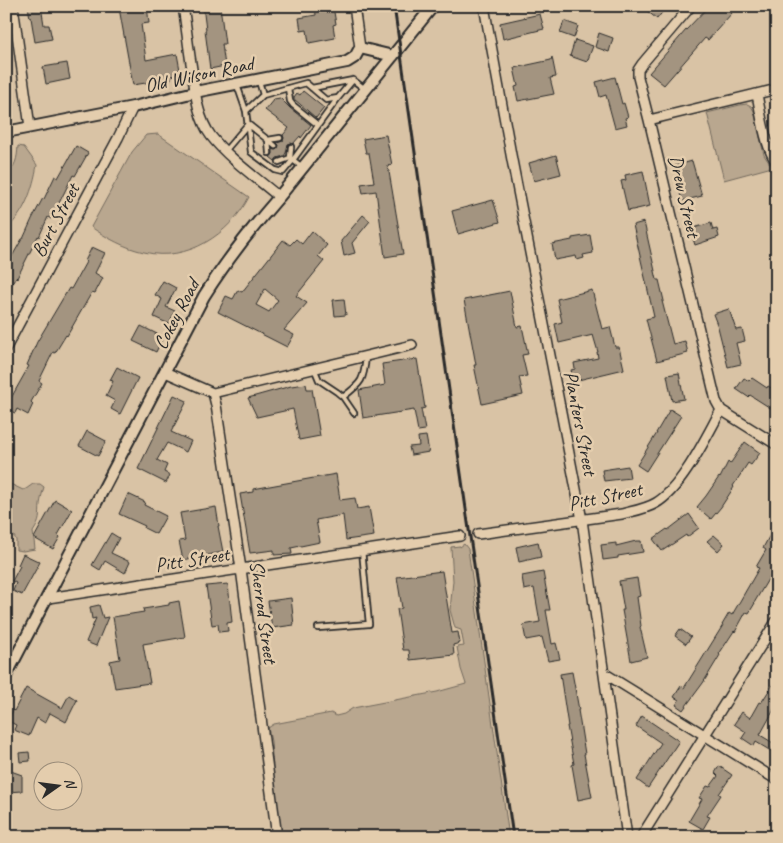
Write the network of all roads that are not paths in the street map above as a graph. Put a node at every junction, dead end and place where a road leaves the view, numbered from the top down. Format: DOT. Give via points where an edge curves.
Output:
graph roads {
  1 [pos="13,6"];
  2 [pos="183,6"];
  3 [pos="354,6"];
  4 [pos="433,6"];
  5 [pos="479,6"];
  6 [pos="484,6"];
  7 [pos="691,6"];
  8 [pos="486,19"];
  9 [pos="360,48"];
  10 [pos="393,56"];
  11 [pos="259,79"];
  12 [pos="353,80"];
  13 [pos="236,84"];
  14 [pos="288,88"];
  15 [pos="312,88"];
  16 [pos="366,89"];
  17 [pos="777,89"];
  18 [pos="195,92"];
  19 [pos="757,94"];
  20 [pos="262,95"];
  21 [pos="338,98"];
  22 [pos="133,107"];
  23 [pos="246,111"];
  24 [pos="649,120"];
  25 [pos="248,124"];
  26 [pos="318,125"];
  27 [pos="30,127"];
  28 [pos="6,132"];
  29 [pos="280,138"];
  30 [pos="268,140"];
  31 [pos="275,146"];
  32 [pos="291,147"];
  33 [pos="225,150"];
  34 [pos="269,153"];
  35 [pos="286,154"];
  36 [pos="292,159"];
  37 [pos="279,162"];
  38 [pos="777,162"];
  39 [pos="303,168"];
  40 [pos="279,197"];
  41 [pos="412,345"];
  42 [pos="6,348"];
  43 [pos="366,356"];
  44 [pos="314,368"];
  45 [pos="165,372"];
  46 [pos="213,393"];
  47 [pos="343,397"];
  48 [pos="721,410"];
  49 [pos="354,413"];
  50 [pos="777,444"];
  51 [pos="582,520"];
  52 [pos="478,534"];
  53 [pos="460,536"];
  54 [pos="362,550"];
  55 [pos="241,569"];
  56 [pos="48,598"];
  57 [pos="777,620"];
  58 [pos="318,628"];
  59 [pos="604,673"];
  60 [pos="7,675"];
  61 [pos="704,736"];
  62 [pos="777,780"];
  63 [pos="277,837"];
  64 [pos="627,837"];
  65 [pos="642,837"];
  1 -- 27 [label="street"];
  2 -- 18 [label="street"];
  3 -- 9 [label="street"];
  4 -- 10 [label="street, Cokey Road"];
  5 -- 8 [label="street, Planters Street"];
  6 -- 8 [label="street, Planters Street"];
  7 -- 24 [label="street, Drew Street" via="638,70"];
  8 -- 51 [label="street, Planters Street"];
  9 -- 10 [label="street"];
  9 -- 11 [label="street, Old Wilson Road" via="347,62"];
  10 -- 16 [label="street, Cokey Road"];
  11 -- 13 [label="street, Old Wilson Road"];
  11 -- 20 [label="lane"];
  12 -- 15 [label="lane"];
  12 -- 16 [label="lane"];
  12 -- 21 [label="lane"];
  13 -- 18 [label="street, Old Wilson Road"];
  13 -- 23 [label="lane"];
  14 -- 15 [label="lane" via="306,83"];
  14 -- 20 [label="lane"];
  14 -- 26 [label="lane" via="293,105"];
  15 -- 21 [label="lane" via="326,100"];
  16 -- 39 [label="street, Cokey Road"];
  17 -- 19 [label="street"];
  18 -- 22 [label="street, Old Wilson Road"];
  18 -- 33 [label="street" via="204,123"];
  19 -- 24 [label="street"];
  19 -- 38 [label="street" via="770,150"];
  20 -- 23 [label="lane"];
  21 -- 26 [label="lane"];
  22 -- 27 [label="street, Old Wilson Road"];
  22 -- 42 [label="street, Burt Street"];
  23 -- 25 [label="lane"];
  24 -- 48 [label="street, Drew Street" via="716,401"];
  25 -- 30 [label="lane"];
  25 -- 33 [label="lane"];
  25 -- 36 [label="lane" via="251,152 275,170 283,172"];
  26 -- 36 [label="lane"];
  27 -- 28 [label="street, Old Wilson Road"];
  29 -- 30 [label="lane"];
  30 -- 31 [label="lane"];
  30 -- 34 [label="lane"];
  32 -- 36 [label="lane"];
  33 -- 40 [label="street"];
  35 -- 36 [label="lane"];
  36 -- 37 [label="lane"];
  36 -- 39 [label="lane"];
  39 -- 40 [label="street, Cokey Road"];
  40 -- 45 [label="street, Cokey Road" via="214,280"];
  41 -- 43 [label="street"];
  43 -- 44 [label="street"];
  43 -- 47 [label="lane" via="363,378"];
  44 -- 46 [label="street"];
  44 -- 47 [label="lane" via="318,380"];
  45 -- 46 [label="street"];
  45 -- 56 [label="street, Cokey Road"];
  46 -- 55 [label="street, Sherrod Street"];
  47 -- 49 [label="lane"];
  48 -- 50 [label="street"];
  48 -- 51 [label="street, Pitt Street" via="692,462 670,491 640,510"];
  51 -- 52 [label="street, Pitt Street"];
  51 -- 59 [label="street, Planters Street"];
  53 -- 54 [label="street, Pitt Street"];
  54 -- 55 [label="street, Pitt Street"];
  54 -- 58 [label="lane" via="369,624"];
  55 -- 56 [label="street, Pitt Street"];
  55 -- 63 [label="street, Sherrod Street"];
  56 -- 60 [label="street, Cokey Road"];
  57 -- 61 [label="street"];
  59 -- 61 [label="street"];
  59 -- 64 [label="street, Planters Street"];
  61 -- 62 [label="street"];
  61 -- 65 [label="street"];
}
